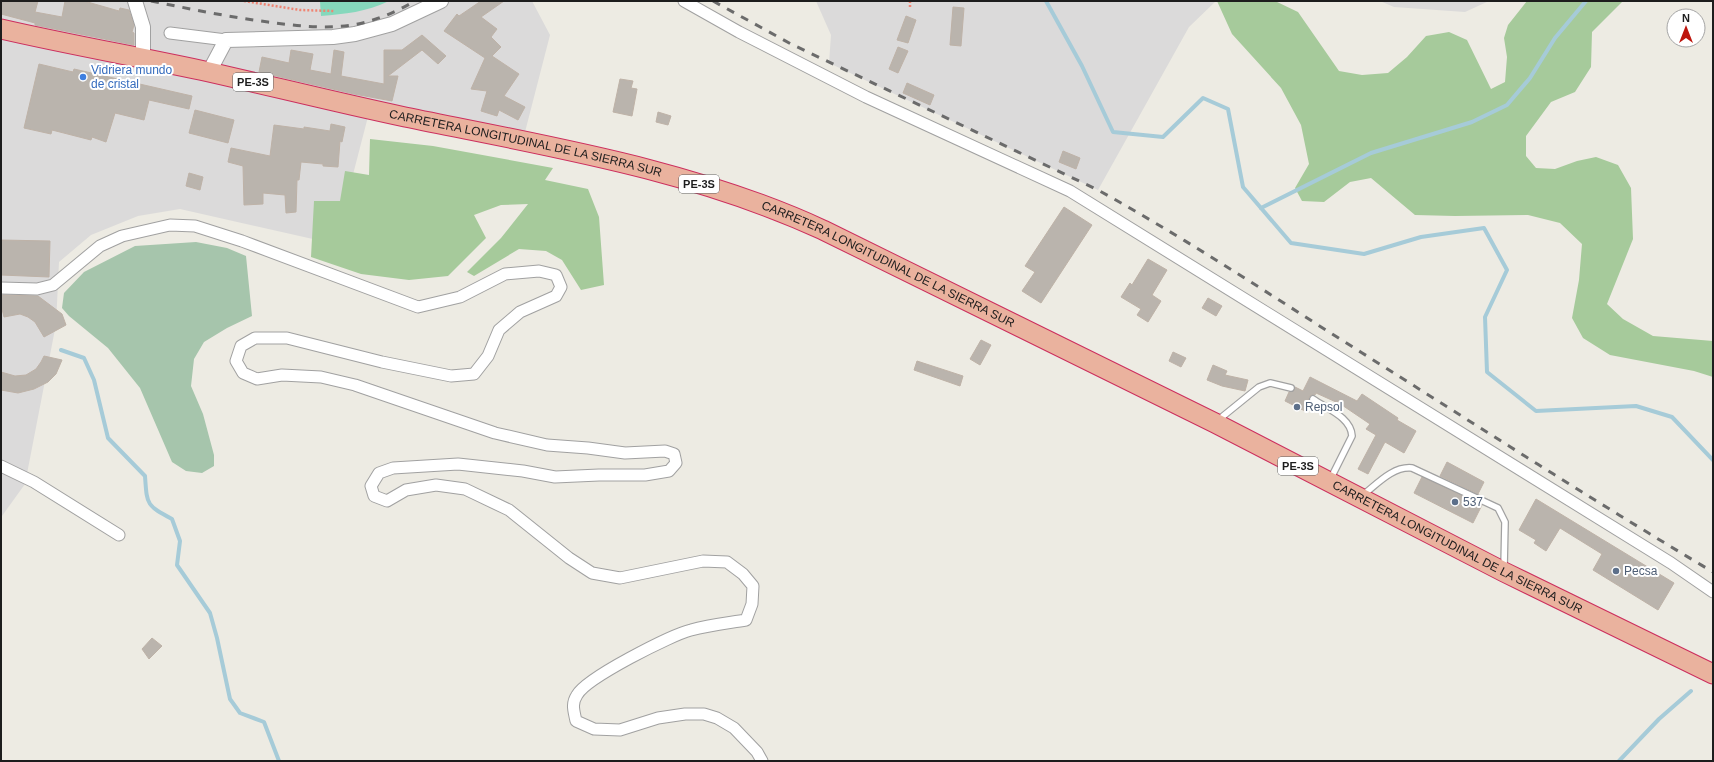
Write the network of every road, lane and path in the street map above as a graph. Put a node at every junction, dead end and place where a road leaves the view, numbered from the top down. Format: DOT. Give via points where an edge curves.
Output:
graph roads {
  1 [pos="135,1"];
  2 [pos="244,1"];
  3 [pos="441,1"];
  4 [pos="684,1"];
  5 [pos="910,1"];
  6 [pos="910,8"];
  7 [pos="334,11"];
  8 [pos="1,29"];
  9 [pos="170,33"];
  10 [pos="226,40"];
  11 [pos="143,58"];
  12 [pos="209,72"];
  13 [pos="1,288"];
  14 [pos="1291,388"];
  15 [pos="1313,399"];
  16 [pos="1215,423"];
  17 [pos="1,466"];
  18 [pos="1329,482"];
  19 [pos="1359,498"];
  20 [pos="118,534"];
  21 [pos="1504,572"];
  22 [pos="1713,592"];
  23 [pos="1713,674"];
  24 [pos="762,761"];
  1 -- 11 [label="street" via="143,27"];
  2 -- 7 [label="path" via="300,10"];
  3 -- 10 [label="street" via="392,24 355,34"];
  4 -- 22 [label="street" via="866,97 1070,191 1671,563"];
  5 -- 6 [label="path"];
  8 -- 11 [label="highway, CARRETERA LONGITUDINAL DE LA SIERRA SUR / PE-3S"];
  9 -- 10 [label="street"];
  10 -- 12 [label="street"];
  11 -- 12 [label="highway, CARRETERA LONGITUDINAL DE LA SIERRA SUR / PE-3S"];
  12 -- 16 [label="highway, CARRETERA LONGITUDINAL DE LA SIERRA SUR / PE-3S" via="593,156 733,194 829,233"];
  13 -- 24 [label="street" via="37,289 53,285 100,246 122,236 170,225 195,226 242,241 418,307 460,297 505,274 539,271 556,275 561,287 556,296 520,312 499,330 488,356 474,374 451,376 287,338 254,338 241,346 236,361 243,373 257,379 282,375 321,377 355,385 495,433 547,445 625,453 665,451 674,454 676,463 669,471 645,475 555,478 523,471 458,464 393,468 379,473 371,486 374,496 387,501 406,490 436,485 466,489 509,510 568,558 592,573 620,578 703,561 727,562 743,574 753,586 752,604 746,620 690,630 642,651 594,679 577,693 572,705 576,721 594,729 620,730 658,718 704,714 734,728 757,752"];
  14 -- 16 [label="lane" via="1270,383 1258,386"];
  15 -- 18 [label="lane" via="1347,421 1352,429 1352,436"];
  16 -- 18 [label="highway, CARRETERA LONGITUDINAL DE LA SIERRA SUR / PE-3S"];
  17 -- 20 [label="street" via="34,482"];
  18 -- 19 [label="highway, CARRETERA LONGITUDINAL DE LA SIERRA SUR / PE-3S"];
  19 -- 21 [label="highway, CARRETERA LONGITUDINAL DE LA SIERRA SUR / PE-3S"];
  19 -- 21 [label="lane" via="1398,468 1405,467 1498,508 1505,522"];
  21 -- 23 [label="highway, CARRETERA LONGITUDINAL DE LA SIERRA SUR / PE-3S"];
}
